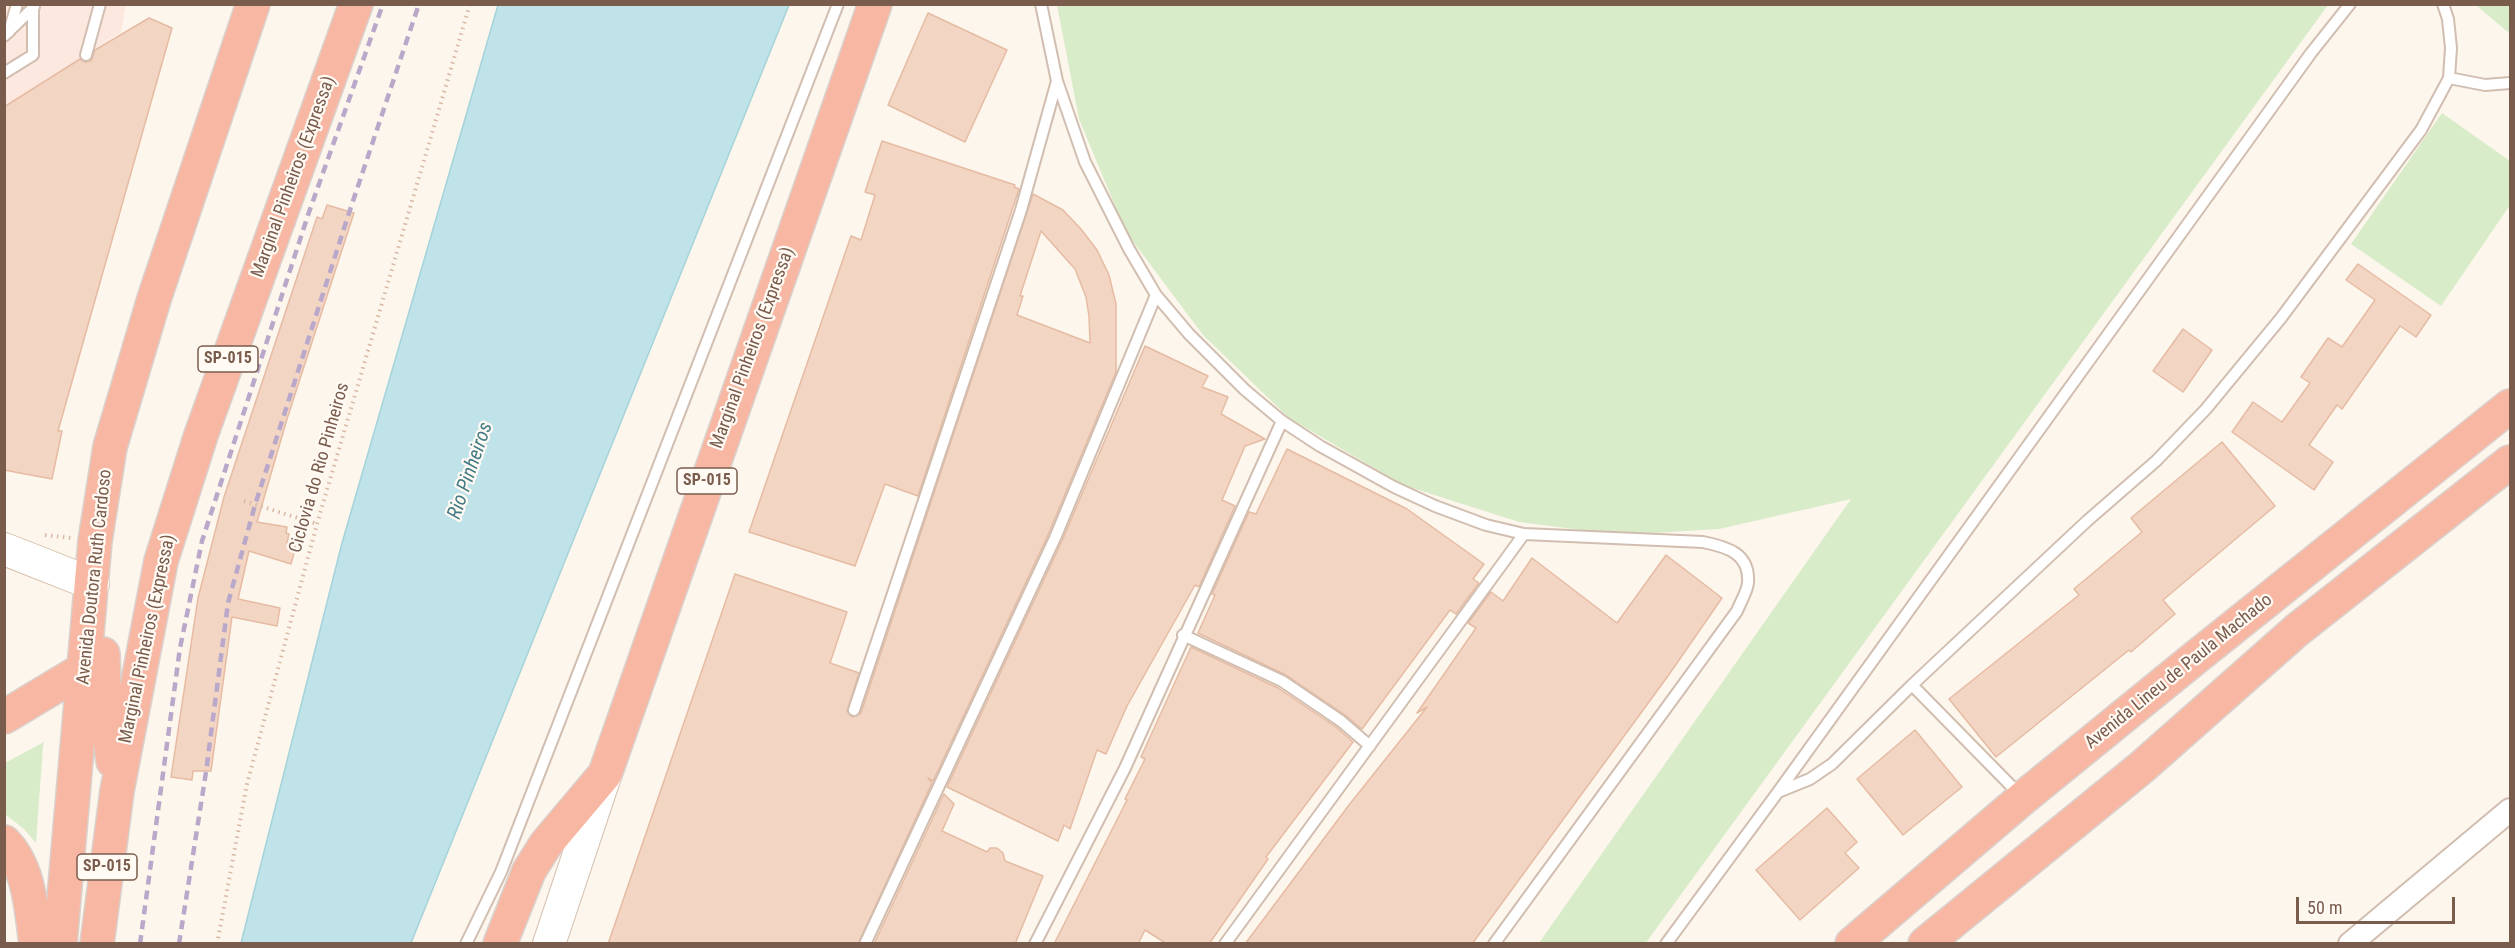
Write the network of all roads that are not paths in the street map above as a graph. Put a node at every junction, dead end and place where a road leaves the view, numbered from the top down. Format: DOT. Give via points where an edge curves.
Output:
graph roads {
  1 [pos="17,4"];
  2 [pos="100,4"];
  3 [pos="235,4"];
  4 [pos="253,4"];
  5 [pos="356,4"];
  6 [pos="838,4"];
  7 [pos="875,4"];
  8 [pos="1041,4"];
  9 [pos="2350,4"];
  10 [pos="2443,4"];
  11 [pos="34,7"];
  12 [pos="7,34"];
  13 [pos="237,50"];
  14 [pos="86,55"];
  15 [pos="4,73"];
  16 [pos="2449,78"];
  17 [pos="1057,81"];
  18 [pos="2511,83"];
  19 [pos="1156,295"];
  20 [pos="154,299"];
  21 [pos="2511,406"];
  22 [pos="1282,421"];
  23 [pos="2511,462"];
  24 [pos="1524,534"];
  25 [pos="4,549"];
  26 [pos="93,584"];
  27 [pos="1183,635"];
  28 [pos="84,669"];
  29 [pos="1912,685"];
  30 [pos="854,710"];
  31 [pos="4,717"];
  32 [pos="2111,726"];
  33 [pos="1370,746"];
  34 [pos="605,774"];
  35 [pos="117,790"];
  36 [pos="1778,792"];
  37 [pos="2023,798"];
  38 [pos="2092,807"];
  39 [pos="2511,810"];
  40 [pos="4,842"];
  41 [pos="2024,860"];
  42 [pos="36,944"];
  43 [pos="60,944"];
  44 [pos="98,944"];
  45 [pos="466,944"];
  46 [pos="500,944"];
  47 [pos="549,944"];
  48 [pos="865,944"];
  49 [pos="1035,944"];
  50 [pos="1225,944"];
  51 [pos="1494,944"];
  52 [pos="1666,944"];
  53 [pos="1852,944"];
  54 [pos="1925,944"];
  55 [pos="2350,944"];
  1 -- 12 [label="lane"];
  2 -- 14 [label="lane"];
  3 -- 13 [label="main road"];
  4 -- 13 [label="highway, Avenida Doutora Ruth Cardoso"];
  5 -- 35 [label="highway, Marginal Pinheiros (Expressa) / SP-015" via="171,527 151,608"];
  6 -- 45 [label="lane" via="501,872"];
  7 -- 34 [label="highway, Marginal Pinheiros (Expressa) / SP-015"];
  8 -- 17 [label="lane"];
  9 -- 36 [label="lane"];
  10 -- 16 [label="lane" via="2451,48"];
  11 -- 12 [label="lane"];
  11 -- 15 [label="lane" via="33,55"];
  13 -- 20 [label="highway, Avenida Doutora Ruth Cardoso"];
  16 -- 18 [label="lane" via="2486,85"];
  16 -- 29 [label="lane" via="2421,130 2281,318 2206,409 2156,461 2053,551"];
  17 -- 19 [label="lane" via="1085,162"];
  17 -- 30 [label="lane" via="1021,210"];
  19 -- 22 [label="lane" via="1189,334"];
  19 -- 48 [label="lane" via="1055,537"];
  20 -- 26 [label="highway, Avenida Doutora Ruth Cardoso" via="110,447 95,541"];
  20 -- 35 [label="highway" via="144,377 114,522 103,622 104,693"];
  21 -- 32 [label="highway, Avenida Lineu de Paula Machado"];
  22 -- 24 [label="lane" via="1404,492 1486,525"];
  22 -- 27 [label="lane"];
  23 -- 38 [label="highway" via="2297,630"];
  24 -- 33 [label="lane"];
  24 -- 51 [label="lane" via="1703,542 1728,547 1743,560 1748,584 1737,611"];
  25 -- 26 [label="main road"];
  26 -- 28 [label="highway, Avenida Doutora Ruth Cardoso"];
  27 -- 33 [label="lane" via="1282,681"];
  27 -- 49 [label="lane" via="1125,768"];
  28 -- 31 [label="highway"];
  28 -- 43 [label="highway, Avenida Doutora Ruth Cardoso"];
  29 -- 36 [label="lane" via="1832,764 1810,779"];
  29 -- 37 [label="lane"];
  32 -- 37 [label="highway, Avenida Lineu de Paula Machado"];
  32 -- 38 [label="highway" via="2075,766 2076,788"];
  33 -- 50 [label="lane"];
  34 -- 46 [label="highway, Marginal Pinheiros (Expressa) / SP-015" via="552,836 529,871"];
  34 -- 47 [label="main road"];
  35 -- 44 [label="highway, Marginal Pinheiros (Expressa) / SP-015"];
  36 -- 52 [label="lane"];
  37 -- 41 [label="highway" via="2040,828"];
  37 -- 53 [label="highway, Avenida Lineu de Paula Machado"];
  38 -- 41 [label="highway"];
  39 -- 55 [label="street"];
  40 -- 42 [label="highway" via="14,852 24,876"];
  41 -- 54 [label="highway"];
}
